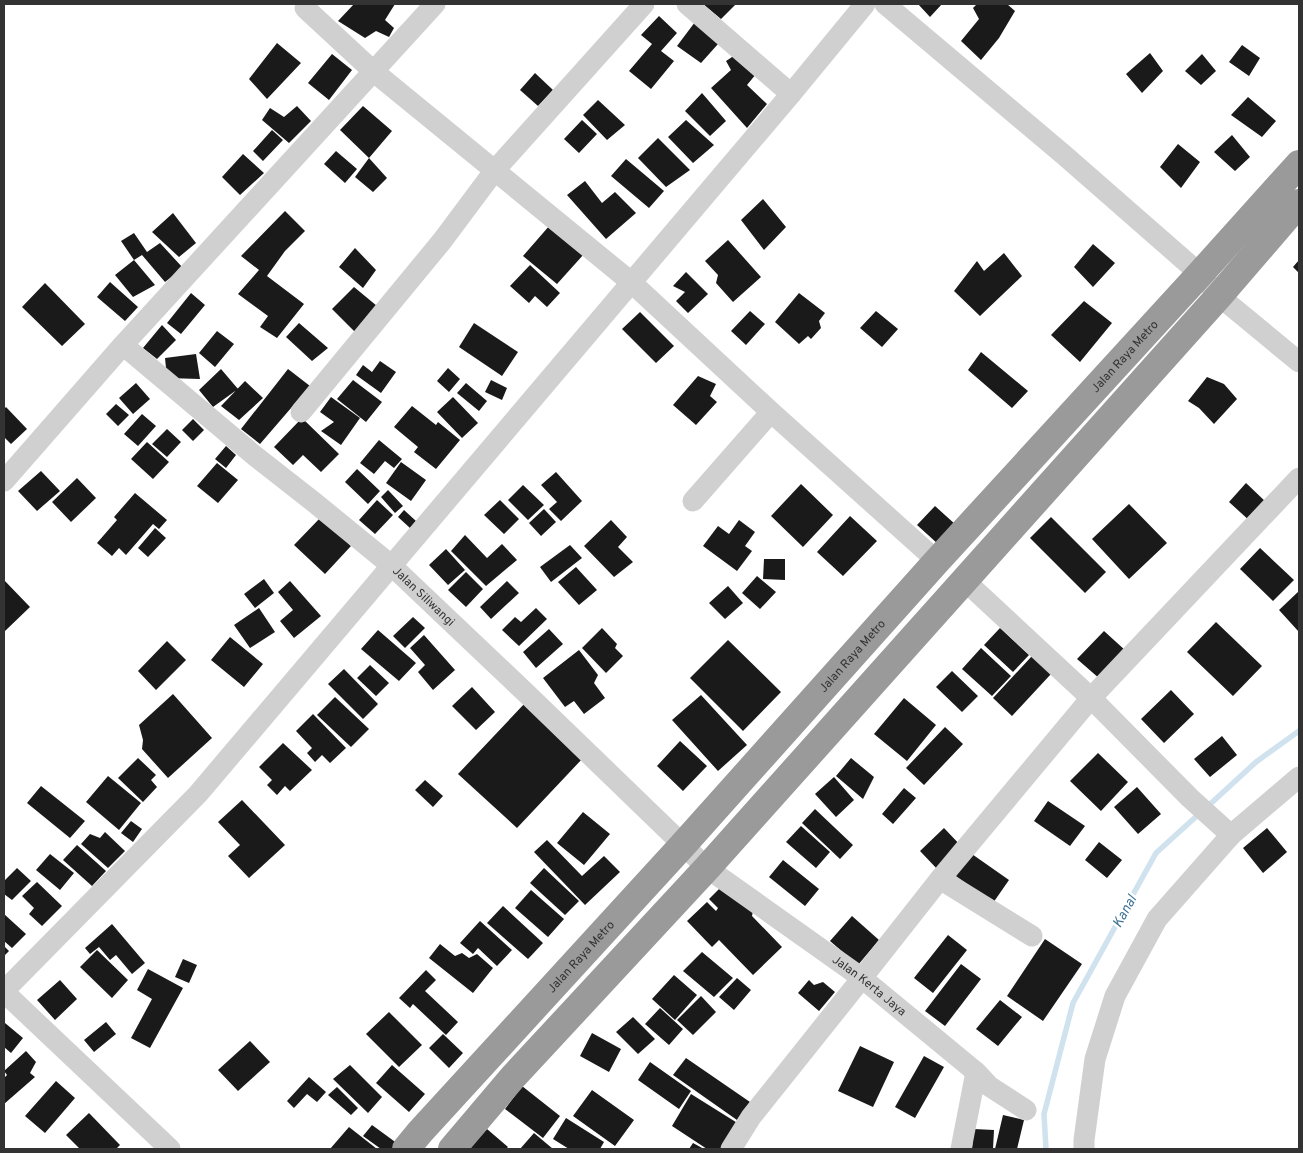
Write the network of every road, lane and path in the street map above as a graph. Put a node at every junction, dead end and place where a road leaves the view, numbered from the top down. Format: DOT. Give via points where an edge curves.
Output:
graph roads {
  1 [pos="435,4"];
  2 [pos="644,4"];
  3 [pos="687,4"];
  4 [pos="864,4"];
  5 [pos="885,4"];
  6 [pos="305,8"];
  7 [pos="373,71"];
  8 [pos="791,94"];
  9 [pos="1299,164"];
  10 [pos="494,170"];
  11 [pos="1299,203"];
  12 [pos="1200,274"];
  13 [pos="631,282"];
  14 [pos="1219,296"];
  15 [pos="123,345"];
  16 [pos="1299,362"];
  17 [pos="301,412"];
  18 [pos="772,412"];
  19 [pos="1299,478"];
  20 [pos="4,481"];
  21 [pos="693,501"];
  22 [pos="937,561"];
  23 [pos="392,566"];
  24 [pos="964,580"];
  25 [pos="1091,698"];
  26 [pos="1299,777"];
  27 [pos="1226,831"];
  28 [pos="682,846"];
  29 [pos="707,868"];
  30 [pos="940,879"];
  31 [pos="1032,936"];
  32 [pos="862,978"];
  33 [pos="4,992"];
  34 [pos="976,1072"];
  35 [pos="1026,1110"];
  36 [pos="170,1149"];
  37 [pos="406,1149"];
  38 [pos="452,1149"];
  39 [pos="731,1149"];
  40 [pos="962,1149"];
  41 [pos="1084,1149"];
  1 -- 7 [label="street"];
  2 -- 10 [label="street"];
  3 -- 8 [label="street"];
  4 -- 8 [label="street"];
  5 -- 12 [label="street"];
  6 -- 7 [label="street"];
  7 -- 10 [label="street"];
  7 -- 15 [label="street"];
  8 -- 13 [label="street"];
  9 -- 12 [label="highway, Jalan Raya Metro"];
  10 -- 13 [label="street"];
  10 -- 17 [label="street" via="442,241"];
  11 -- 14 [label="highway"];
  12 -- 14 [label="street"];
  12 -- 22 [label="highway, Jalan Raya Metro"];
  13 -- 18 [label="street"];
  13 -- 23 [label="street"];
  14 -- 16 [label="street"];
  14 -- 24 [label="highway"];
  15 -- 20 [label="street"];
  15 -- 23 [label="street, Jalan Siliwangi"];
  18 -- 21 [label="street"];
  18 -- 22 [label="street"];
  19 -- 25 [label="street"];
  22 -- 28 [label="highway, Jalan Raya Metro"];
  23 -- 28 [label="street, Jalan Siliwangi"];
  23 -- 33 [label="street" via="198,794"];
  24 -- 25 [label="street"];
  24 -- 29 [label="highway"];
  25 -- 27 [label="street"];
  25 -- 30 [label="street"];
  26 -- 27 [label="street"];
  27 -- 41 [label="street" via="1158,919 1115,996 1095,1059"];
  28 -- 29 [label="street, Jalan Siliwangi"];
  28 -- 37 [label="highway, Jalan Raya Metro"];
  29 -- 32 [label="street, Jalan Kerta Jaya"];
  29 -- 38 [label="highway" via="513,1077"];
  30 -- 31 [label="street"];
  30 -- 32 [label="street"];
  32 -- 34 [label="street, Jalan Kerta Jaya"];
  32 -- 39 [label="street" via="751,1117"];
  33 -- 36 [label="street"];
  34 -- 35 [label="street, Jalan Kerta Jaya" via="989,1086"];
  34 -- 40 [label="street"];
}
